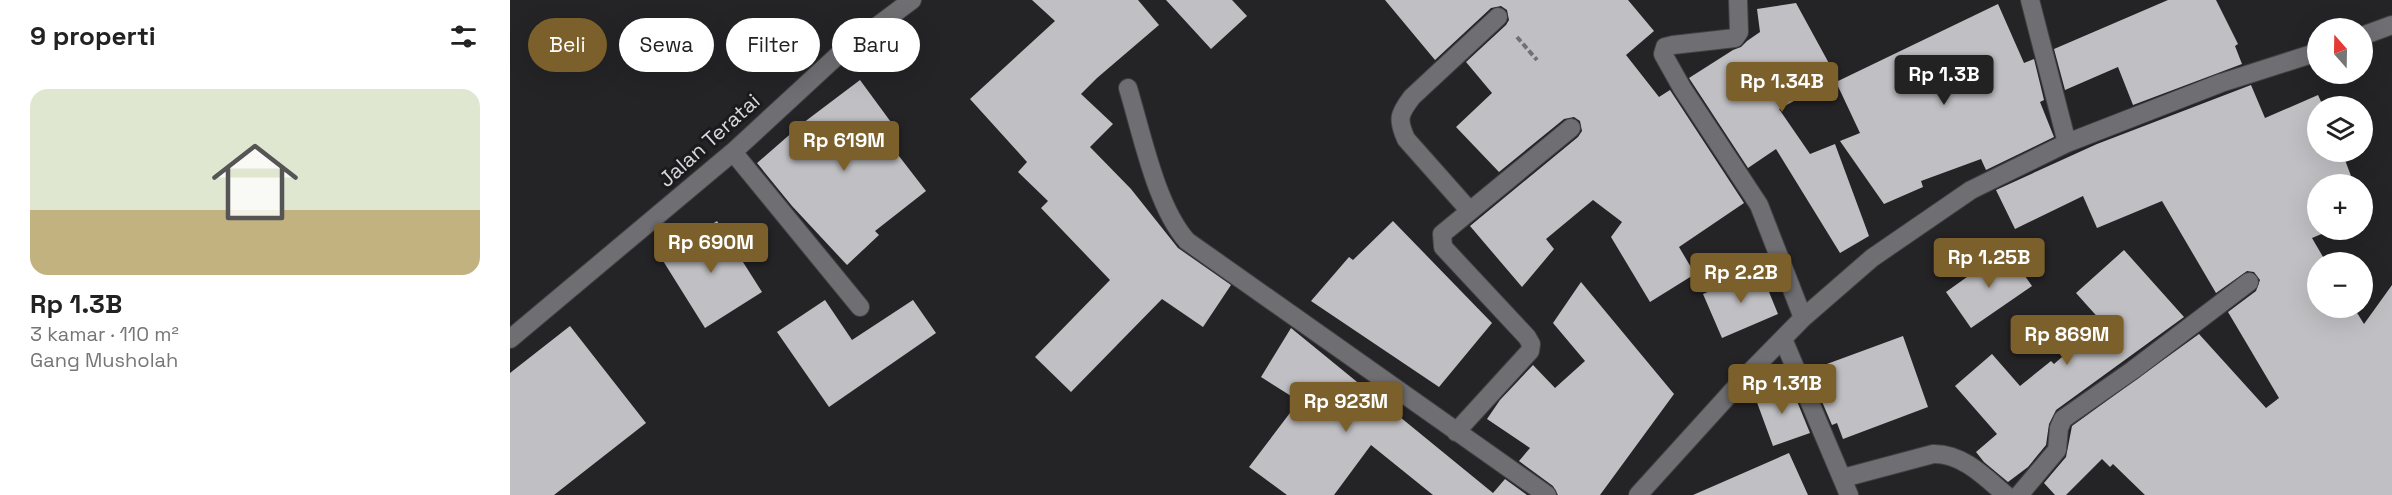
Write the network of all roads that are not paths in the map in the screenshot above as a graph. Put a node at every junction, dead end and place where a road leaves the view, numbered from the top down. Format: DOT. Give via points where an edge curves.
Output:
graph roads {
  1 [pos="912,0"];
  2 [pos="1738,0"];
  3 [pos="2030,0"];
  4 [pos="1498,16"];
  5 [pos="2392,25"];
  6 [pos="2373,32"];
  7 [pos="2307,56"];
  8 [pos="1128,88"];
  9 [pos="1571,128"];
  10 [pos="2067,143"];
  11 [pos="733,152"];
  12 [pos="1469,210"];
  13 [pos="2249,282"];
  14 [pos="860,307"];
  15 [pos="1803,318"];
  16 [pos="510,339"];
  17 [pos="1783,339"];
  18 [pos="1456,432"];
  19 [pos="1846,487"];
  20 [pos="2029,492"];
  21 [pos="1547,495"];
  22 [pos="1638,495"];
  23 [pos="2006,495"];
  1 -- 11 [label="street, Jalan Teratai" via="836,57"];
  2 -- 15 [label="street" via="1736,37 1673,45 1665,47 1663,54 1759,205"];
  3 -- 10 [label="street"];
  4 -- 12 [label="street" via="1402,111 1400,125 1406,139"];
  5 -- 6 [label="street"];
  7 -- 10 [label="street" via="2221,83"];
  8 -- 18 [label="street" via="1161,198 1187,241"];
  9 -- 12 [label="street"];
  10 -- 15 [label="street" via="1971,190 1872,258"];
  11 -- 14 [label="street"];
  11 -- 16 [label="street, Jalan Teratai"];
  12 -- 18 [label="street" via="1442,234 1443,247 1527,337 1531,348"];
  13 -- 20 [label="street" via="2063,419 2057,450"];
  15 -- 17 [label="street"];
  17 -- 19 [label="street"];
  17 -- 22 [label="street"];
  18 -- 21 [label="street"];
  19 -- 23 [label="street" via="1933,454 1946,454"];
}
